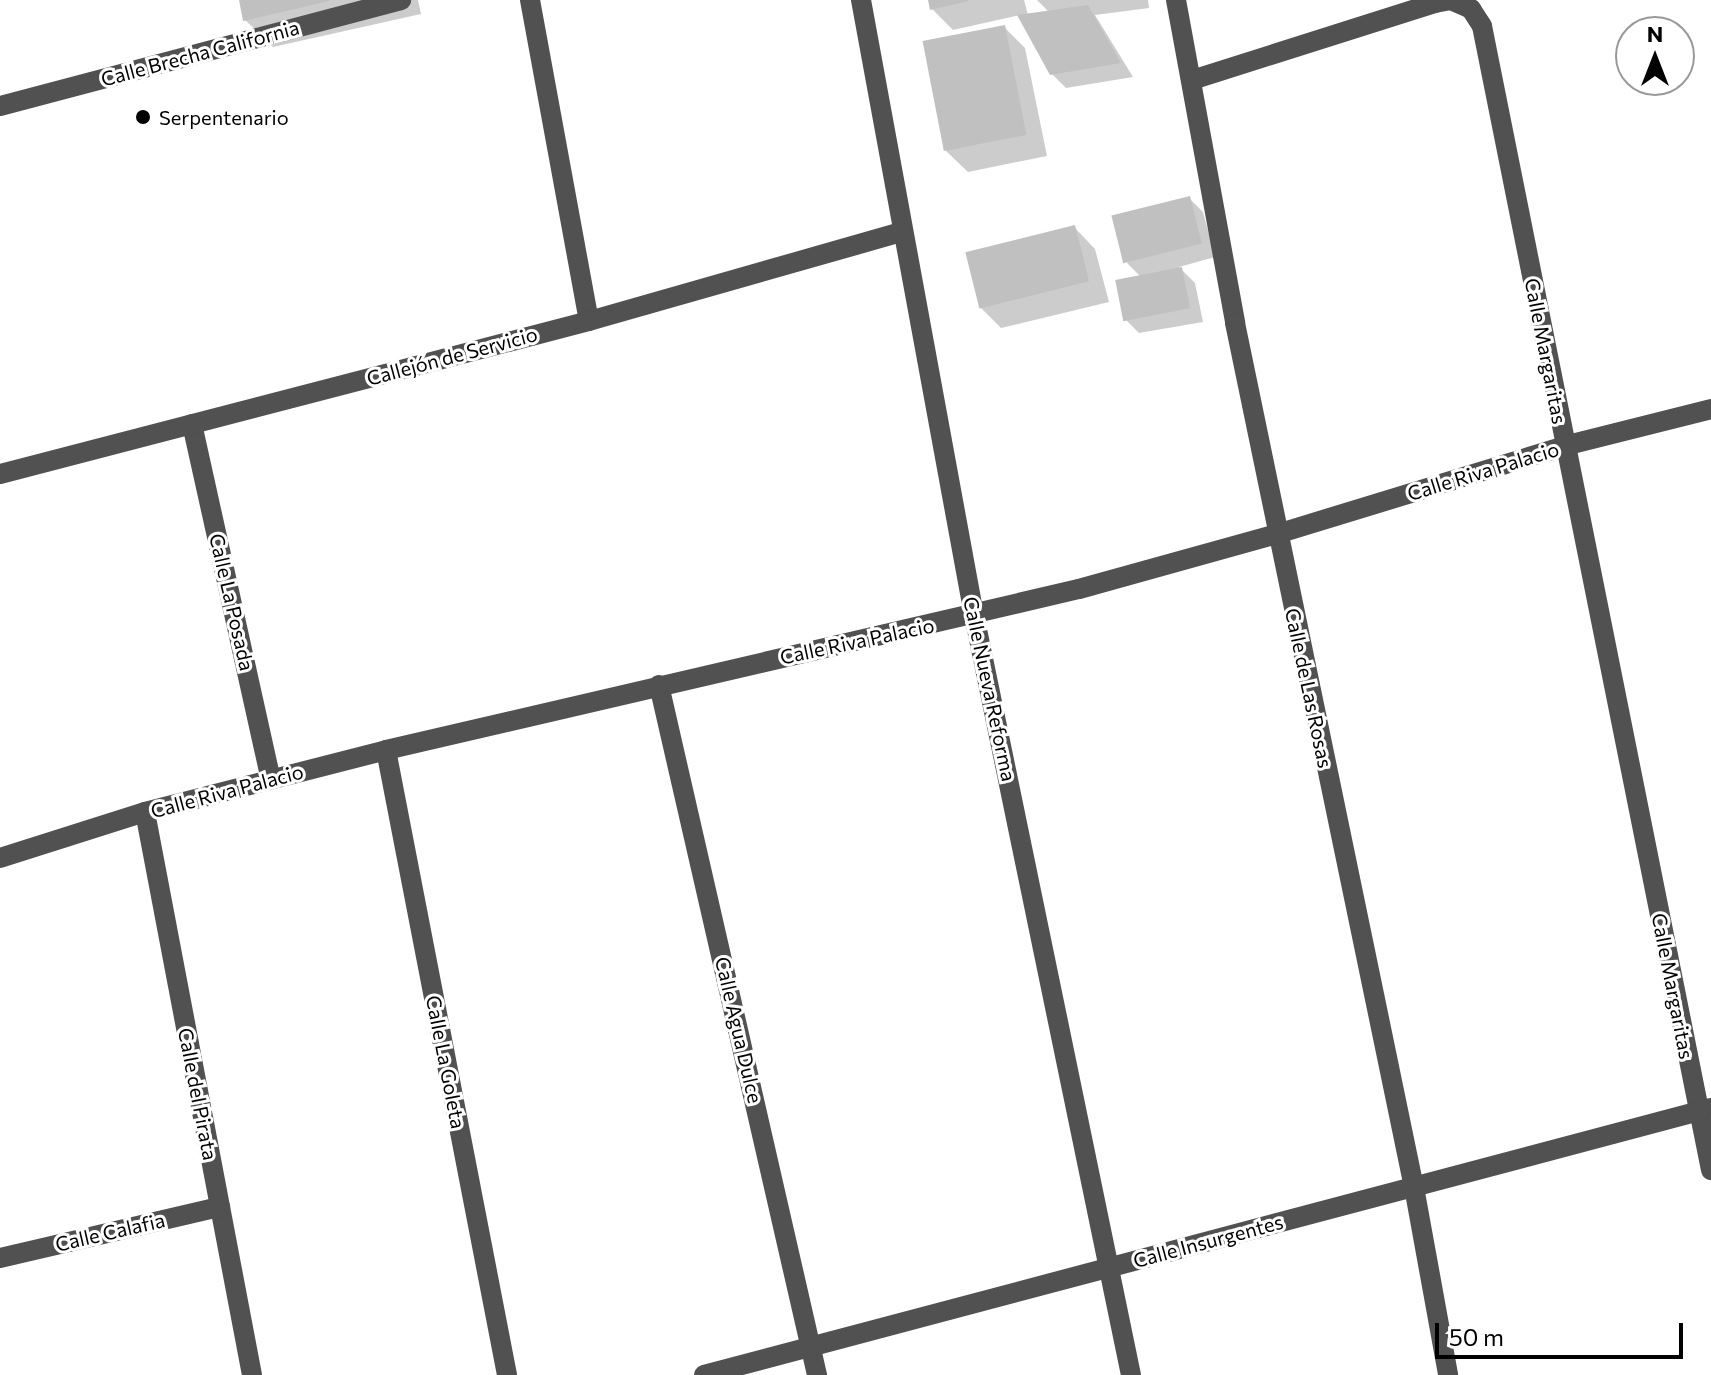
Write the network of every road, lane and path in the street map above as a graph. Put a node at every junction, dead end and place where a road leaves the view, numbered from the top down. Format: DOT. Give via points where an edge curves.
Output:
graph roads {
  1 [pos="401,0"];
  2 [pos="530,0"];
  3 [pos="861,0"];
  4 [pos="1176,0"];
  5 [pos="1192,80"];
  6 [pos="0,106"];
  7 [pos="902,232"];
  8 [pos="589,321"];
  9 [pos="1711,409"];
  10 [pos="192,424"];
  11 [pos="1564,446"];
  12 [pos="0,474"];
  13 [pos="1277,534"];
  14 [pos="974,615"];
  15 [pos="659,685"];
  16 [pos="386,750"];
  17 [pos="271,779"];
  18 [pos="145,812"];
  19 [pos="0,858"];
  20 [pos="1705,1110"];
  21 [pos="1711,1170"];
  22 [pos="1414,1187"];
  23 [pos="220,1207"];
  24 [pos="0,1258"];
  25 [pos="1111,1266"];
  26 [pos="812,1347"];
  27 [pos="252,1375"];
  28 [pos="507,1375"];
  29 [pos="704,1375"];
  30 [pos="817,1375"];
  31 [pos="1131,1375"];
  32 [pos="1448,1375"];
  1 -- 6 [label="street, Calle Brecha California"];
  2 -- 8 [label="street"];
  3 -- 7 [label="street, Calle Nueva Reforma"];
  4 -- 5 [label="street, Calle de Las Rosas"];
  5 -- 11 [label="street, Calle Margaritas" via="1435,3 1451,0 1471,9 1482,26"];
  5 -- 13 [label="street, Calle de Las Rosas"];
  7 -- 8 [label="street, Callejón de Servicio"];
  7 -- 14 [label="street, Calle Nueva Reforma"];
  8 -- 10 [label="street, Callejón de Servicio"];
  9 -- 11 [label="street, Calle Riva Palacio"];
  10 -- 12 [label="street, Callejón de Servicio"];
  10 -- 17 [label="street, Calle La Posada"];
  11 -- 13 [label="street, Calle Riva Palacio"];
  11 -- 20 [label="street, Calle Margaritas"];
  13 -- 14 [label="street, Calle Riva Palacio"];
  13 -- 22 [label="street, Calle de Las Rosas"];
  14 -- 15 [label="street, Calle Riva Palacio"];
  14 -- 25 [label="street, Calle Nueva Reforma"];
  15 -- 16 [label="street, Calle Riva Palacio"];
  15 -- 26 [label="street, Calle Agua Dulce"];
  16 -- 17 [label="street, Calle Riva Palacio"];
  16 -- 28 [label="street, Calle La Goleta"];
  17 -- 18 [label="street, Calle Riva Palacio"];
  18 -- 19 [label="street, Calle Riva Palacio"];
  18 -- 23 [label="street, Calle del Pirata"];
  20 -- 21 [label="street, Calle Margaritas"];
  20 -- 22 [label="street, Calle Insurgentes"];
  22 -- 25 [label="street, Calle Insurgentes"];
  22 -- 32 [label="street, Calle de Las Rosas"];
  23 -- 24 [label="street, Calle Calafia"];
  23 -- 27 [label="street, Calle del Pirata"];
  25 -- 26 [label="street, Calle Insurgentes"];
  25 -- 31 [label="street, Calle Nueva Reforma"];
  26 -- 29 [label="street, Calle Insurgentes"];
  26 -- 30 [label="street, Calle Agua Dulce"];
}
